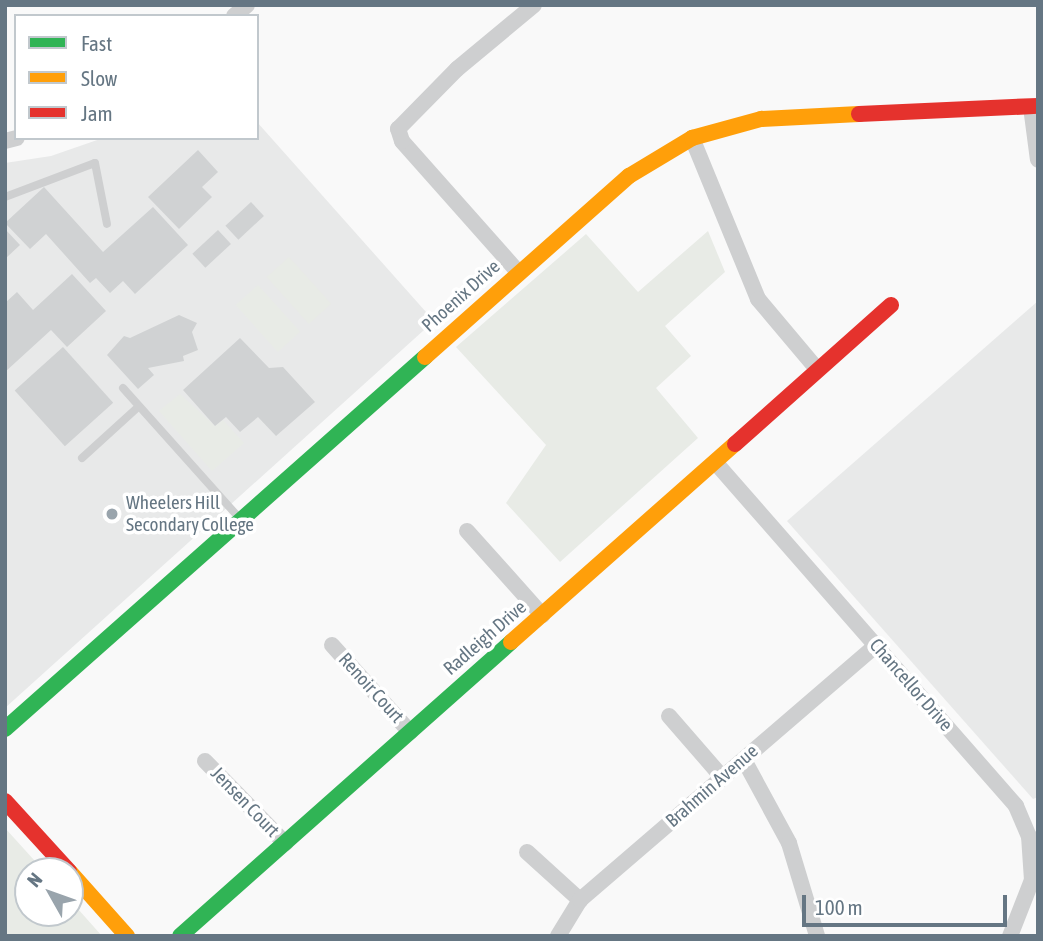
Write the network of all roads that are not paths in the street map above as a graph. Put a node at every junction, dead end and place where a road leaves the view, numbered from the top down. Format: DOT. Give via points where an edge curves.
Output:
graph roads {
  1 [pos="534,5"];
  2 [pos="1035,107"];
  3 [pos="692,138"];
  4 [pos="1038,160"];
  5 [pos="5,197"];
  6 [pos="107,224"];
  7 [pos="519,273"];
  8 [pos="891,305"];
  9 [pos="817,369"];
  10 [pos="123,388"];
  11 [pos="138,407"];
  12 [pos="82,458"];
  13 [pos="716,462"];
  14 [pos="241,520"];
  15 [pos="467,531"];
  16 [pos="542,615"];
  17 [pos="332,645"];
  18 [pos="876,645"];
  19 [pos="668,716"];
  20 [pos="5,729"];
  21 [pos="410,732"];
  22 [pos="744,760"];
  23 [pos="205,761"];
  24 [pos="722,777"];
  25 [pos="5,801"];
  26 [pos="285,843"];
  27 [pos="527,852"];
  28 [pos="55,857"];
  29 [pos="1035,881"];
  30 [pos="84,889"];
  31 [pos="580,900"];
  32 [pos="127,936"];
  33 [pos="180,936"];
  34 [pos="558,936"];
  35 [pos="817,936"];
  36 [pos="1010,936"];
  1 -- 7 [label="street" via="457,69 398,129 402,141"];
  2 -- 3 [label="street, Phoenix Drive" via="761,119"];
  2 -- 4 [label="street"];
  3 -- 7 [label="street, Phoenix Drive" via="629,176"];
  3 -- 9 [label="street" via="758,299"];
  5 -- 6 [label="lane" via="95,163"];
  7 -- 14 [label="street, Phoenix Drive"];
  8 -- 9 [label="street, Radleigh Drive"];
  9 -- 13 [label="street, Radleigh Drive"];
  10 -- 11 [label="lane"];
  11 -- 12 [label="lane"];
  11 -- 14 [label="lane"];
  13 -- 16 [label="street, Radleigh Drive"];
  13 -- 18 [label="street, Chancellor Drive"];
  14 -- 20 [label="street, Phoenix Drive"];
  15 -- 16 [label="street"];
  16 -- 21 [label="street, Radleigh Drive"];
  17 -- 21 [label="street, Renoir Court"];
  18 -- 22 [label="street, Brahmin Avenue"];
  18 -- 29 [label="street, Chancellor Drive" via="1016,806 1029,836"];
  19 -- 24 [label="street"];
  21 -- 26 [label="street, Radleigh Drive"];
  22 -- 24 [label="street, Brahmin Avenue"];
  22 -- 35 [label="street" via="789,843"];
  23 -- 26 [label="street, Jensen Court"];
  24 -- 31 [label="street, Brahmin Avenue"];
  25 -- 28 [label="street"];
  26 -- 33 [label="street, Radleigh Drive"];
  27 -- 31 [label="street"];
  29 -- 36 [label="street, Chancellor Drive"];
  30 -- 32 [label="street"];
  31 -- 34 [label="street, Brahmin Avenue"];
}
